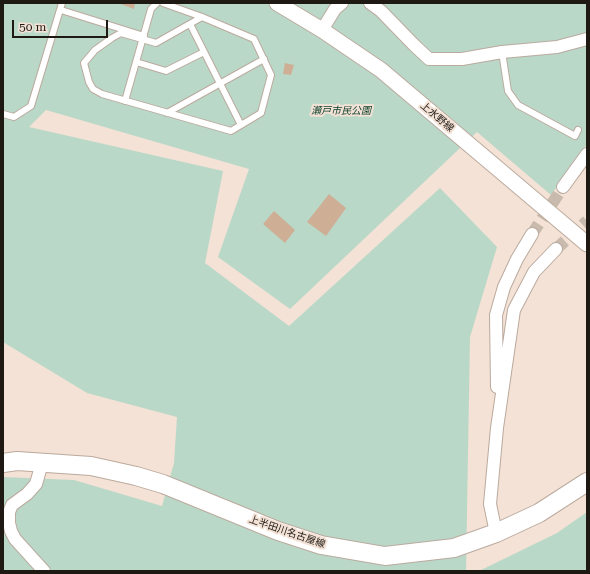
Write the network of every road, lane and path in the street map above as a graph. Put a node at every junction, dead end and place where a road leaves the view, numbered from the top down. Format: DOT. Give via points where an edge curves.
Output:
graph roads {
  1 [pos="157,3"];
  2 [pos="163,3"];
  3 [pos="276,3"];
  4 [pos="342,3"];
  5 [pos="370,3"];
  6 [pos="62,6"];
  7 [pos="202,17"];
  8 [pos="190,24"];
  9 [pos="322,30"];
  10 [pos="143,38"];
  11 [pos="587,39"];
  12 [pos="204,52"];
  13 [pos="502,52"];
  14 [pos="264,59"];
  15 [pos="136,62"];
  16 [pos="221,84"];
  17 [pos="125,101"];
  18 [pos="167,113"];
  19 [pos="3,114"];
  20 [pos="241,126"];
  21 [pos="578,130"];
  22 [pos="587,154"];
  23 [pos="563,187"];
  24 [pos="532,234"];
  25 [pos="587,244"];
  26 [pos="556,249"];
  27 [pos="497,428"];
  28 [pos="3,463"];
  29 [pos="42,463"];
  30 [pos="587,482"];
  31 [pos="496,533"];
  32 [pos="44,571"];
  1 -- 10 [label="lane" via="151,9"];
  2 -- 7 [label="lane"];
  3 -- 9 [label="street, 上水野線"];
  4 -- 9 [label="street" via="335,8"];
  5 -- 13 [label="street" via="430,59 462,59"];
  6 -- 10 [label="lane"];
  6 -- 19 [label="lane" via="31,106 14,117"];
  7 -- 8 [label="lane"];
  7 -- 14 [label="lane" via="254,39"];
  8 -- 10 [label="lane" via="156,43"];
  8 -- 12 [label="lane"];
  9 -- 25 [label="street, 上水野線" via="381,70"];
  10 -- 15 [label="lane"];
  10 -- 17 [label="lane" via="121,34 95,50 84,63 89,82 94,89"];
  11 -- 13 [label="street" via="557,47"];
  12 -- 15 [label="lane" via="166,71"];
  12 -- 16 [label="lane"];
  13 -- 21 [label="lane" via="508,91 518,105 575,136"];
  14 -- 16 [label="lane"];
  14 -- 20 [label="lane" via="272,75 261,113"];
  15 -- 17 [label="lane"];
  16 -- 18 [label="lane"];
  16 -- 20 [label="lane"];
  17 -- 18 [label="lane"];
  18 -- 20 [label="lane" via="231,132"];
  22 -- 23 [label="street"];
  24 -- 27 [label="street" via="504,287 496,315"];
  26 -- 27 [label="street" via="534,272 514,310"];
  27 -- 31 [label="street" via="490,504"];
  28 -- 29 [label="main road, 上半田川名古屋線"];
  29 -- 31 [label="main road, 上半田川名古屋線" via="91,466 136,476 321,545 385,556 454,548"];
  29 -- 32 [label="street" via="36,484 12,505 9,523 15,539"];
  30 -- 31 [label="main road, 上半田川名古屋線" via="540,513"];
}
